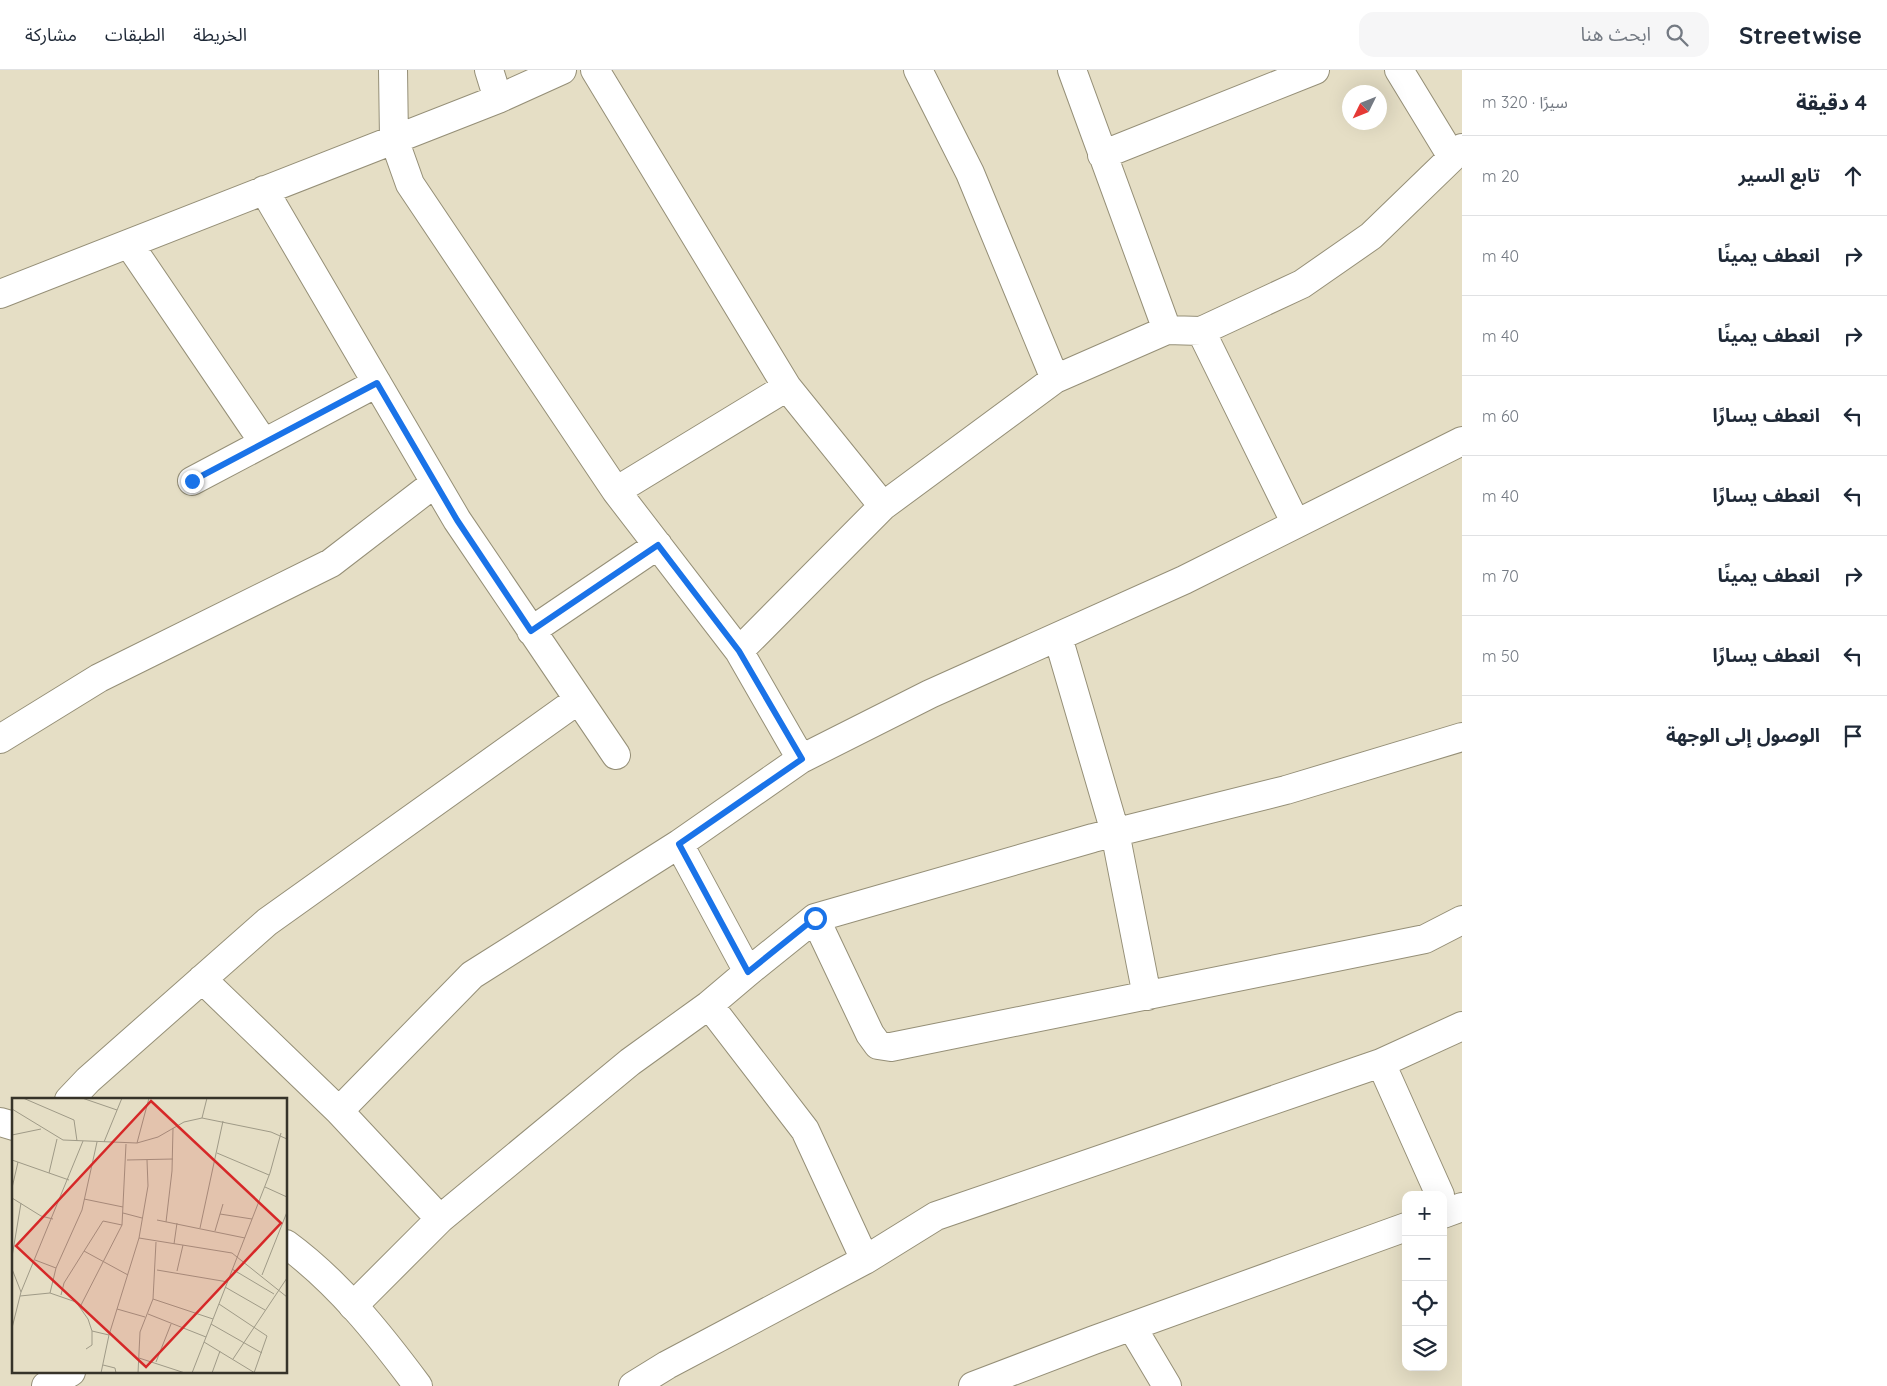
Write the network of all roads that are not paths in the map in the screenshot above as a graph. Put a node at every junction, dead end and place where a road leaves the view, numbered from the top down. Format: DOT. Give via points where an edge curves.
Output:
graph roads {
  1 [pos="393,70"];
  2 [pos="489,70"];
  3 [pos="562,70"];
  4 [pos="595,70"];
  5 [pos="918,70"];
  6 [pos="1072,70"];
  7 [pos="1315,70"];
  8 [pos="1399,70"];
  9 [pos="498,99"];
  10 [pos="394,139"];
  11 [pos="1457,152"];
  12 [pos="1102,155"];
  13 [pos="264,190"];
  14 [pos="129,244"];
  15 [pos="0,294"];
  16 [pos="1167,330"];
  17 [pos="1201,331"];
  18 [pos="1055,379"];
  19 [pos="377,383"];
  20 [pos="787,386"];
  21 [pos="1462,441"];
  22 [pos="264,443"];
  23 [pos="192,481"];
  24 [pos="435,483"];
  25 [pos="616,491"];
  26 [pos="883,506"];
  27 [pos="1296,524"];
  28 [pos="658,545"];
  29 [pos="531,631"];
  30 [pos="1058,637"];
  31 [pos="739,651"];
  32 [pos="578,700"];
  33 [pos="1462,737"];
  34 [pos="0,739"];
  35 [pos="616,755"];
  36 [pos="802,759"];
  37 [pos="1115,832"];
  38 [pos="679,844"];
  39 [pos="815,918"];
  40 [pos="1462,920"];
  41 [pos="748,972"];
  42 [pos="202,979"];
  43 [pos="1147,996"];
  44 [pos="709,1005"];
  45 [pos="1462,1026"];
  46 [pos="1381,1063"];
  47 [pos="71,1098"];
  48 [pos="339,1111"];
  49 [pos="1440,1191"];
  50 [pos="440,1219"];
  51 [pos="1402,1228"];
  52 [pos="289,1250"];
  53 [pos="865,1260"];
  54 [pos="353,1306"];
  55 [pos="1132,1327"];
  56 [pos="67,1374"];
  57 [pos="46,1386"];
  58 [pos="418,1386"];
  59 [pos="633,1386"];
  60 [pos="973,1386"];
  61 [pos="1167,1386"];
  1 -- 10 [label="street"];
  2 -- 9 [label="street"];
  3 -- 9 [label="street"];
  4 -- 20 [label="street"];
  5 -- 18 [label="street" via="970,173"];
  6 -- 12 [label="street"];
  7 -- 12 [label="street"];
  8 -- 11 [label="street"];
  9 -- 10 [label="street"];
  10 -- 13 [label="street"];
  10 -- 25 [label="street" via="410,184"];
  11 -- 17 [label="street" via="1371,236 1302,284"];
  12 -- 16 [label="street"];
  13 -- 14 [label="street"];
  13 -- 19 [label="street"];
  14 -- 15 [label="street"];
  14 -- 22 [label="street"];
  16 -- 17 [label="street"];
  16 -- 18 [label="street"];
  17 -- 27 [label="street"];
  18 -- 26 [label="street"];
  19 -- 22 [label="street"];
  19 -- 24 [label="street"];
  20 -- 25 [label="street"];
  20 -- 26 [label="street"];
  21 -- 27 [label="street"];
  22 -- 23 [label="street"];
  24 -- 29 [label="street"];
  24 -- 34 [label="street" via="331,563 99,678"];
  25 -- 28 [label="street"];
  26 -- 31 [label="street"];
  27 -- 30 [label="street" via="1184,580"];
  28 -- 29 [label="street"];
  28 -- 31 [label="street"];
  29 -- 32 [label="street"];
  30 -- 36 [label="street" via="930,694"];
  30 -- 37 [label="street"];
  31 -- 36 [label="street"];
  32 -- 35 [label="street"];
  32 -- 42 [label="street" via="266,922"];
  33 -- 37 [label="street" via="1286,790"];
  36 -- 38 [label="street"];
  37 -- 39 [label="street"];
  37 -- 43 [label="street"];
  38 -- 41 [label="street"];
  38 -- 48 [label="street" via="472,975"];
  39 -- 41 [label="street"];
  39 -- 43 [label="street" via="878,1045 891,1047"];
  40 -- 43 [label="street" via="1425,939"];
  41 -- 44 [label="street"];
  42 -- 47 [label="street"];
  42 -- 48 [label="street"];
  44 -- 50 [label="street" via="630,1062"];
  44 -- 53 [label="street" via="805,1130"];
  45 -- 46 [label="street"];
  46 -- 49 [label="street"];
  46 -- 53 [label="street" via="936,1216"];
  48 -- 50 [label="street"];
  50 -- 54 [label="street"];
  51 -- 55 [label="street"];
  52 -- 54 [label="street"];
  53 -- 59 [label="street"];
  54 -- 58 [label="street"];
  55 -- 60 [label="street"];
  55 -- 61 [label="street"];
  56 -- 57 [label="street"];
}
